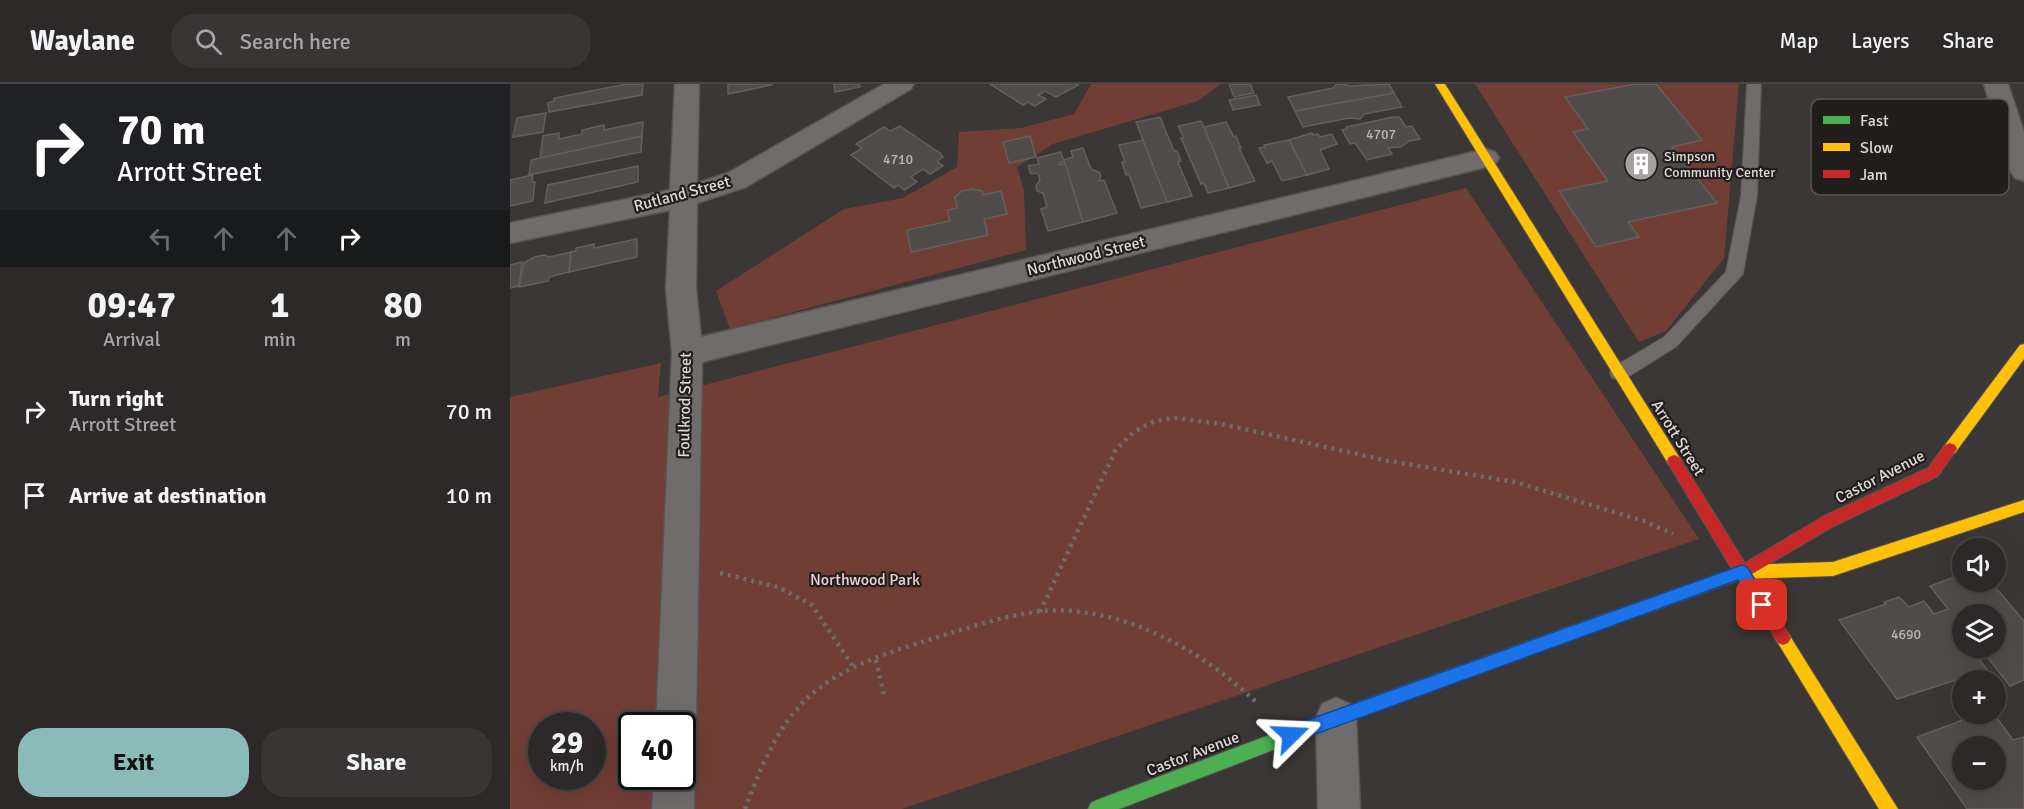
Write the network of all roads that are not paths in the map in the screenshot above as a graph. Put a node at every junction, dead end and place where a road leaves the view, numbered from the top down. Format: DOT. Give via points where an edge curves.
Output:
graph roads {
  1 [pos="687,84"];
  2 [pos="902,84"];
  3 [pos="1440,84"];
  4 [pos="1754,84"];
  5 [pos="1996,84"];
  6 [pos="2001,99"];
  7 [pos="2009,125"];
  8 [pos="1486,158"];
  9 [pos="2024,172"];
  10 [pos="684,197"];
  11 [pos="510,233"];
  12 [pos="2024,349"];
  13 [pos="687,352"];
  14 [pos="1619,373"];
  15 [pos="2024,507"];
  16 [pos="1742,572"];
  17 [pos="676,712"];
  18 [pos="1335,718"];
  19 [pos="674,790"];
  20 [pos="673,809"];
  21 [pos="1097,809"];
  22 [pos="1339,809"];
  23 [pos="1889,809"];
  1 -- 10 [label="street, Foulkrod Street"];
  2 -- 10 [label="street, Rutland Street" via="737,180"];
  3 -- 8 [label="street, Arrott Street"];
  4 -- 14 [label="lane" via="1749,196 1734,274 1670,342"];
  5 -- 6 [label="street"];
  7 -- 9 [label="street"];
  8 -- 13 [label="street, Northwood Street"];
  8 -- 14 [label="street, Arrott Street"];
  10 -- 11 [label="street, Rutland Street"];
  10 -- 13 [label="street, Foulkrod Street" via="681,289"];
  12 -- 16 [label="street, Castor Avenue" via="1933,472 1829,521"];
  13 -- 17 [label="street, Foulkrod Street"];
  14 -- 16 [label="street, Arrott Street"];
  15 -- 16 [label="street, Castor Avenue" via="1833,569"];
  16 -- 18 [label="street, Castor Avenue"];
  16 -- 23 [label="street, Arrott Street"];
  18 -- 21 [label="street, Castor Avenue"];
  18 -- 22 [label="street"];
  19 -- 20 [label="street"];
}
